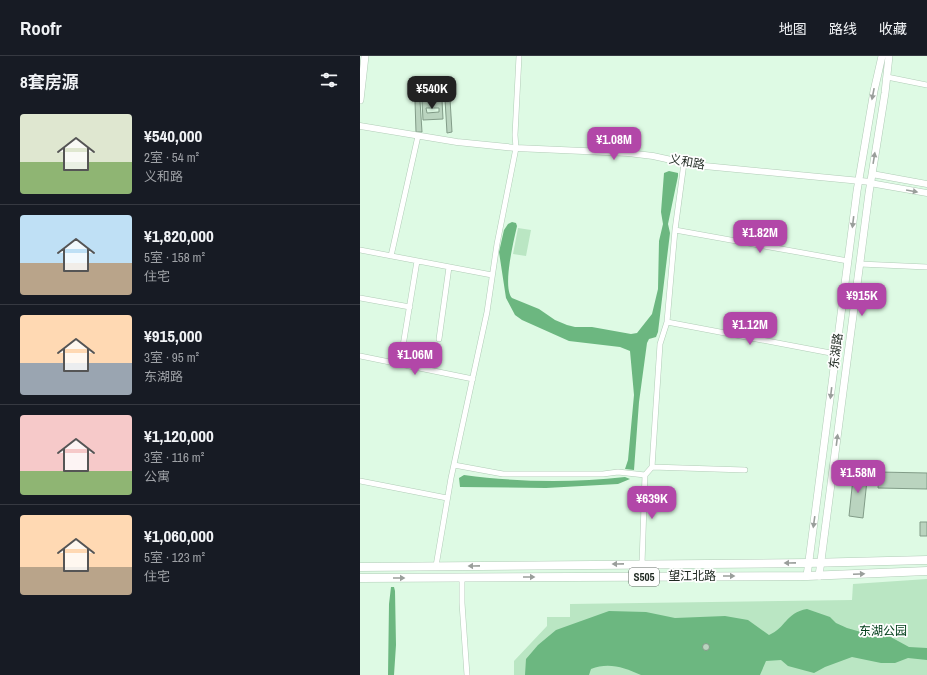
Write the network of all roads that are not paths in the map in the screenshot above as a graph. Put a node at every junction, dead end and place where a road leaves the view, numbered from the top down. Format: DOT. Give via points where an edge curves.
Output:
graph roads {
  1 [pos="365,56"];
  2 [pos="519,56"];
  3 [pos="882,56"];
  4 [pos="889,56"];
  5 [pos="887,77"];
  6 [pos="927,85"];
  7 [pos="360,100"];
  8 [pos="360,126"];
  9 [pos="418,136"];
  10 [pos="516,148"];
  11 [pos="684,163"];
  12 [pos="871,180"];
  13 [pos="859,181"];
  14 [pos="927,184"];
  15 [pos="927,193"];
  16 [pos="675,230"];
  17 [pos="360,250"];
  18 [pos="391,256"];
  19 [pos="417,261"];
  20 [pos="848,261"];
  21 [pos="860,264"];
  22 [pos="449,267"];
  23 [pos="927,267"];
  24 [pos="492,275"];
  25 [pos="360,298"];
  26 [pos="410,307"];
  27 [pos="667,322"];
  28 [pos="439,339"];
  29 [pos="836,354"];
  30 [pos="360,356"];
  31 [pos="400,364"];
  32 [pos="473,379"];
  33 [pos="454,465"];
  34 [pos="652,467"];
  35 [pos="746,470"];
  36 [pos="645,475"];
  37 [pos="360,481"];
  38 [pos="447,498"];
  39 [pos="927,560"];
  40 [pos="821,562"];
  41 [pos="808,563"];
  42 [pos="642,564"];
  43 [pos="436,566"];
  44 [pos="360,567"];
  45 [pos="927,571"];
  46 [pos="807,576"];
  47 [pos="819,576"];
  48 [pos="360,578"];
  49 [pos="462,578"];
  50 [pos="467,675"];
  1 -- 7 [label="main road"];
  2 -- 10 [label="street"];
  3 -- 13 [label="main road, 东湖路, one-way"];
  4 -- 5 [label="main road, 东湖路"];
  5 -- 6 [label="street"];
  12 -- 5 [label="main road, 东湖路, one-way"];
  8 -- 9 [label="street, 义和路"];
  9 -- 10 [label="street, 义和路"];
  9 -- 18 [label="street"];
  10 -- 11 [label="street, 义和路" via="628,153"];
  10 -- 24 [label="street"];
  11 -- 13 [label="street, 义和路"];
  11 -- 16 [label="street"];
  12 -- 13 [label="street, 义和路"];
  12 -- 14 [label="street"];
  12 -- 15 [label="street, one-way"];
  12 -- 21 [label="main road, 东湖路"];
  13 -- 20 [label="main road, 东湖路, one-way"];
  16 -- 20 [label="street"];
  16 -- 27 [label="street"];
  17 -- 18 [label="street"];
  18 -- 19 [label="street"];
  19 -- 22 [label="street"];
  19 -- 26 [label="street"];
  20 -- 29 [label="main road, 东湖路"];
  21 -- 23 [label="street"];
  40 -- 21 [label="main road, 东湖路, one-way"];
  22 -- 24 [label="street"];
  22 -- 28 [label="street"];
  24 -- 32 [label="street" via="488,312"];
  25 -- 26 [label="street"];
  26 -- 31 [label="street"];
  27 -- 29 [label="street"];
  27 -- 34 [label="street" via="660,344"];
  29 -- 41 [label="main road, 东湖路, one-way"];
  30 -- 31 [label="street"];
  31 -- 32 [label="street"];
  32 -- 33 [label="street"];
  33 -- 36 [label="street" via="485,472 512,474 618,472"];
  33 -- 38 [label="street"];
  34 -- 35 [label="street"];
  34 -- 36 [label="street"];
  36 -- 42 [label="street"];
  37 -- 38 [label="street"];
  38 -- 43 [label="street"];
  39 -- 40 [label="main road, 望江北路 / S505"];
  40 -- 41 [label="main road, 望江北路 / S505"];
  40 -- 47 [label="main road, 东湖路"];
  41 -- 42 [label="main road, 望江北路 / S505, one-way"];
  41 -- 46 [label="main road, 东湖路"];
  42 -- 43 [label="main road, 望江北路 / S505, one-way"];
  43 -- 44 [label="main road, 望江北路 / S505"];
  47 -- 45 [label="main road, 望江北路 / S505, one-way"];
  46 -- 47 [label="main road, 望江北路 / S505"];
  49 -- 46 [label="main road, 望江北路 / S505, one-way"];
  48 -- 49 [label="main road, 望江北路 / S505, one-way"];
  49 -- 50 [label="street"];
}
